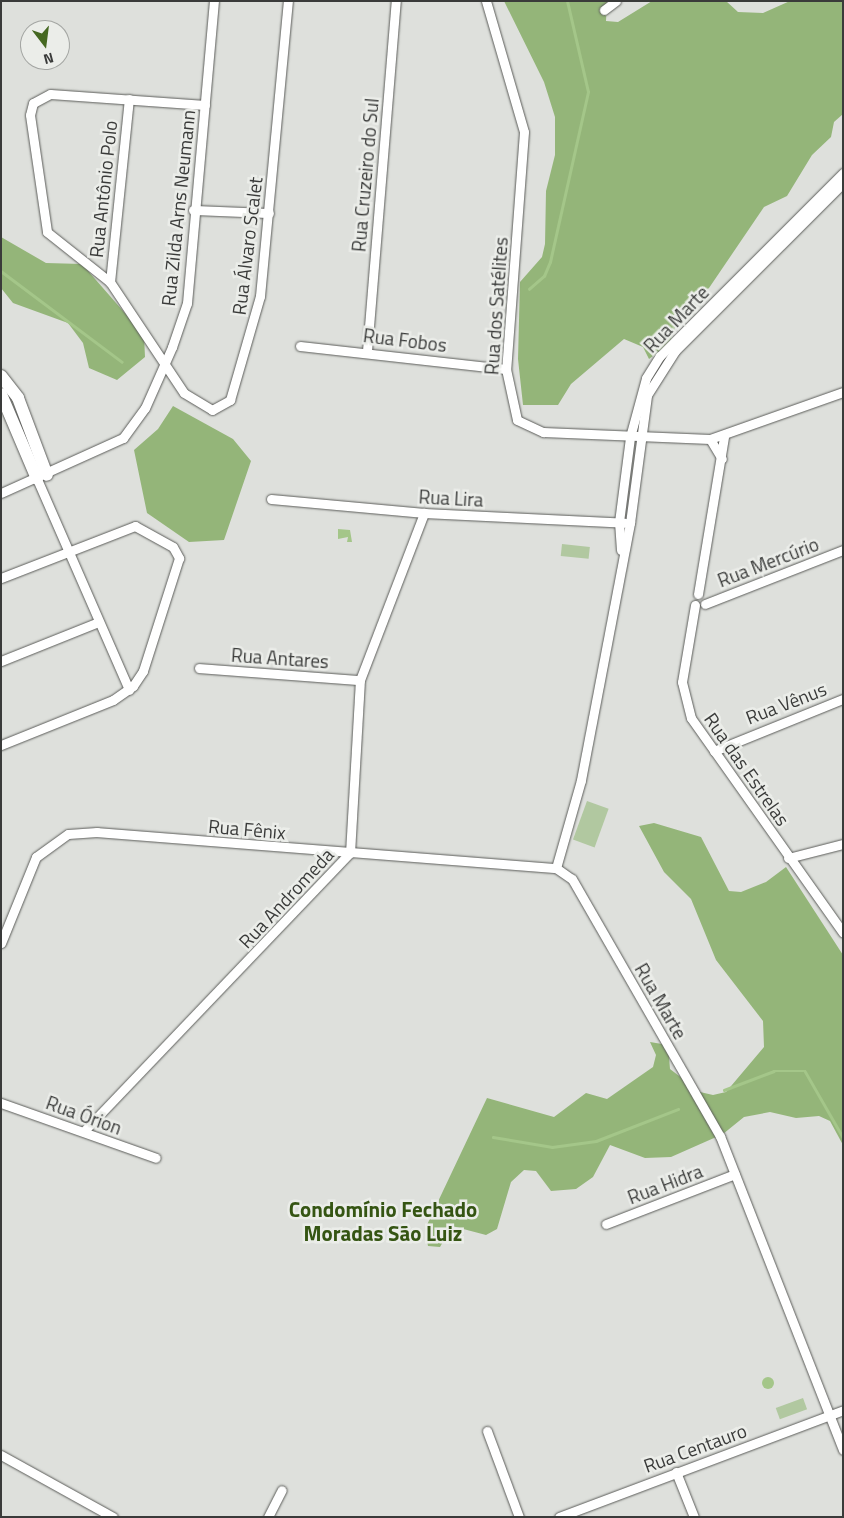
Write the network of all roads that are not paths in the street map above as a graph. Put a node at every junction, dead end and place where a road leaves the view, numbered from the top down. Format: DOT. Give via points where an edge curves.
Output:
graph roads {
  1 [pos="214,1"];
  2 [pos="288,1"];
  3 [pos="396,1"];
  4 [pos="486,1"];
  5 [pos="616,1"];
  6 [pos="604,10"];
  7 [pos="128,99"];
  8 [pos="205,105"];
  9 [pos="843,173"];
  10 [pos="843,183"];
  11 [pos="193,210"];
  12 [pos="269,213"];
  13 [pos="110,282"];
  14 [pos="300,346"];
  15 [pos="367,351"];
  16 [pos="163,366"];
  17 [pos="506,369"];
  18 [pos="1,376"];
  19 [pos="843,392"];
  20 [pos="1,394"];
  21 [pos="10,407"];
  22 [pos="724,437"];
  23 [pos="634,438"];
  24 [pos="710,439"];
  25 [pos="722,459"];
  26 [pos="42,477"];
  27 [pos="624,484"];
  28 [pos="636,484"];
  29 [pos="1,493"];
  30 [pos="271,499"];
  31 [pos="424,513"];
  32 [pos="619,522"];
  33 [pos="630,523"];
  34 [pos="843,550"];
  35 [pos="68,551"];
  36 [pos="622,561"];
  37 [pos="1,578"];
  38 [pos="698,594"];
  39 [pos="705,604"];
  40 [pos="694,605"];
  41 [pos="96,623"];
  42 [pos="1,661"];
  43 [pos="199,668"];
  44 [pos="360,680"];
  45 [pos="129,690"];
  46 [pos="843,699"];
  47 [pos="1,745"];
  48 [pos="714,751"];
  49 [pos="843,844"];
  50 [pos="350,853"];
  51 [pos="788,858"];
  52 [pos="556,868"];
  53 [pos="843,933"];
  54 [pos="1,943"];
  55 [pos="1,1103"];
  56 [pos="84,1131"];
  57 [pos="156,1158"];
  58 [pos="735,1174"];
  59 [pos="606,1224"];
  60 [pos="843,1410"];
  61 [pos="829,1416"];
  62 [pos="488,1431"];
  63 [pos="843,1450"];
  64 [pos="1,1455"];
  65 [pos="676,1472"];
  66 [pos="282,1490"];
  67 [pos="113,1517"];
  68 [pos="268,1517"];
  69 [pos="519,1517"];
  70 [pos="559,1517"];
  71 [pos="694,1517"];
  1 -- 8 [label="street, Rua Zilda Arns Neumann"];
  2 -- 12 [label="street, Rua Álvaro Scalet"];
  3 -- 15 [label="street, Rua Cruzeiro do Sul"];
  4 -- 17 [label="street, Rua dos Satélites" via="522,121 524,144"];
  5 -- 6 [label="street"];
  7 -- 8 [label="street"];
  7 -- 13 [label="street, Rua Antônio Polo"];
  7 -- 13 [label="street, Rua Álvaro Scalet" via="50,94 33,103 30,115 47,232"];
  8 -- 11 [label="street, Rua Zilda Arns Neumann"];
  9 -- 23 [label="street, Rua Marte" via="660,356 640,393"];
  10 -- 23 [label="street, Rua Marte" via="659,371 647,395"];
  11 -- 12 [label="street"];
  11 -- 16 [label="street, Rua Zilda Arns Neumann" via="187,303"];
  12 -- 16 [label="street, Rua Álvaro Scalet" via="253,332 230,400 219,409 204,409 189,399"];
  13 -- 16 [label="street, Rua Álvaro Scalet" via="138,319"];
  14 -- 15 [label="street, Rua Fobos"];
  15 -- 17 [label="street, Rua Fobos"];
  16 -- 26 [label="street, Rua Zilda Arns Neumann" via="145,408 123,438"];
  17 -- 23 [label="street, Rua dos Satélites" via="512,411 525,427"];
  18 -- 21 [label="street"];
  19 -- 22 [label="street, Rua dos Satélites"];
  20 -- 21 [label="street"];
  21 -- 26 [label="street"];
  22 -- 24 [label="street, Rua dos Satélites"];
  22 -- 25 [label="street"];
  23 -- 24 [label="street, Rua dos Satélites"];
  23 -- 27 [label="street, Rua Marte"];
  23 -- 28 [label="street, Rua Marte"];
  24 -- 25 [label="street"];
  25 -- 38 [label="street"];
  26 -- 29 [label="street, Rua Zilda Arns Neumann"];
  26 -- 35 [label="street"];
  27 -- 28 [label="street"];
  27 -- 32 [label="street, Rua Marte"];
  28 -- 33 [label="street, Rua Marte"];
  30 -- 31 [label="street, Rua Lira"];
  31 -- 32 [label="street, Rua Lira"];
  31 -- 44 [label="street, Rua Andromeda"];
  32 -- 33 [label="street, Rua Lira"];
  32 -- 36 [label="street, Rua Marte"];
  33 -- 36 [label="street, Rua Marte"];
  34 -- 39 [label="street, Rua Mercúrio"];
  35 -- 37 [label="street"];
  35 -- 41 [label="street"];
  35 -- 45 [label="street" via="135,526 173,547 179,558 143,671"];
  36 -- 52 [label="street, Rua Marte" via="581,780"];
  38 -- 39 [label="street" via="704,595"];
  38 -- 40 [label="street, Rua das Estrelas"];
  39 -- 40 [label="street, Rua Mercúrio"];
  40 -- 48 [label="street, Rua das Estrelas" via="683,658 684,696 691,718"];
  41 -- 42 [label="street"];
  41 -- 45 [label="street"];
  43 -- 44 [label="street, Rua Antares"];
  44 -- 50 [label="street, Rua Andromeda"];
  45 -- 47 [label="street"];
  46 -- 48 [label="street, Rua Vênus"];
  48 -- 51 [label="street, Rua das Estrelas"];
  49 -- 51 [label="street"];
  50 -- 52 [label="street, Rua Fênix"];
  50 -- 54 [label="street, Rua Fênix" via="97,832 68,834 36,857"];
  50 -- 56 [label="street, Rua Andromeda"];
  51 -- 53 [label="street, Rua das Estrelas"];
  52 -- 58 [label="street, Rua Marte" via="572,879 720,1136"];
  55 -- 56 [label="street, Rua Órion"];
  56 -- 57 [label="street, Rua Órion"];
  58 -- 59 [label="street, Rua Hidra"];
  58 -- 61 [label="street, Rua Marte"];
  60 -- 61 [label="street, Rua Centauro"];
  61 -- 63 [label="street, Rua Marte"];
  61 -- 65 [label="street, Rua Centauro"];
  62 -- 69 [label="street"];
  64 -- 67 [label="street"];
  65 -- 70 [label="street, Rua Centauro"];
  65 -- 71 [label="street"];
  66 -- 68 [label="street"];
}
